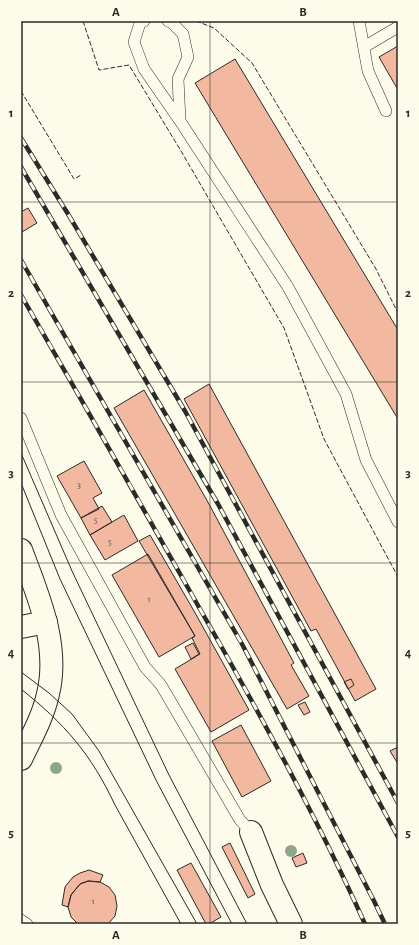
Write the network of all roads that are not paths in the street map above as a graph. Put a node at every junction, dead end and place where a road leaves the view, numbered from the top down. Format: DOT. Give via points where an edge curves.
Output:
graph roads {
  1 [pos="144,21"];
  2 [pos="168,21"];
  3 [pos="359,21"];
  4 [pos="398,27"];
  5 [pos="364,47"];
  6 [pos="386,111"];
  7 [pos="180,121"];
  8 [pos="21,418"];
  9 [pos="398,522"];
  10 [pos="21,550"];
  11 [pos="46,622"];
  12 [pos="21,627"];
  13 [pos="21,759"];
  14 [pos="251,832"];
  15 [pos="21,920"];
  16 [pos="27,924"];
  17 [pos="291,924"];
  1 -- 7 [label="lane" via="140,23 134,42 144,69"];
  2 -- 7 [label="lane" via="183,34 188,57 178,78"];
  3 -- 5 [label="lane"];
  4 -- 5 [label="lane"];
  5 -- 6 [label="lane" via="368,71"];
  7 -- 9 [label="lane" via="288,287 346,394 366,460"];
  8 -- 14 [label="lane" via="61,515 145,668 161,685 233,809"];
  10 -- 11 [label="street"];
  11 -- 12 [label="street"];
  11 -- 13 [label="street" via="52,660 49,693"];
  14 -- 17 [label="street"];
  15 -- 16 [label="lane"];
}
